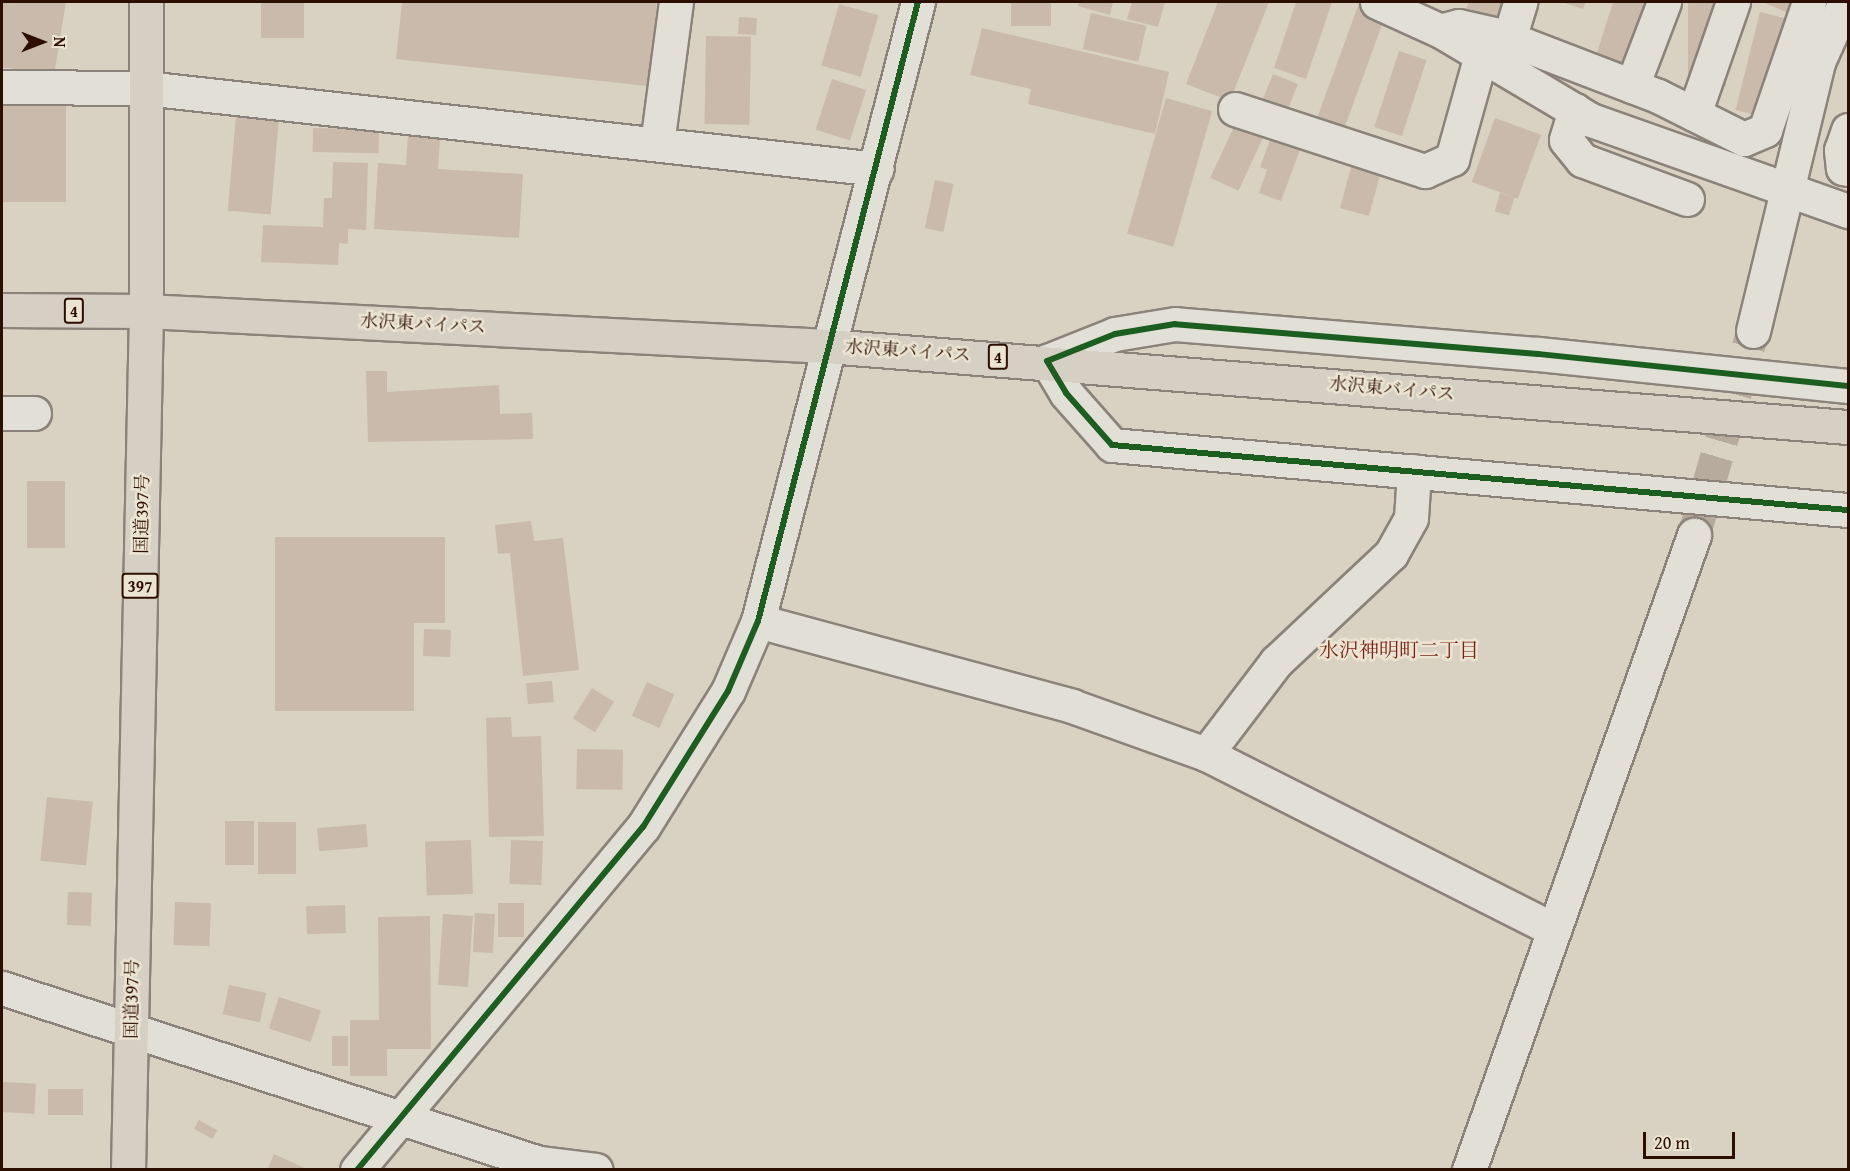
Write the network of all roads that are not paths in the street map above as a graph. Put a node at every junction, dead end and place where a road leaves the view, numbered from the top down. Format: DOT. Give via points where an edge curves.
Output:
graph roads {
  1 [pos="146,2"];
  2 [pos="676,2"];
  3 [pos="918,2"];
  4 [pos="1377,2"];
  5 [pos="1520,2"];
  6 [pos="1664,2"];
  7 [pos="1733,2"];
  8 [pos="1809,2"];
  9 [pos="1845,2"];
  10 [pos="1495,47"];
  11 [pos="1632,86"];
  12 [pos="2,87"];
  13 [pos="145,88"];
  14 [pos="1235,109"];
  15 [pos="1575,110"];
  16 [pos="1694,114"];
  17 [pos="1848,130"];
  18 [pos="657,144"];
  19 [pos="877,169"];
  20 [pos="1848,169"];
  21 [pos="1787,190"];
  22 [pos="1687,198"];
  23 [pos="1848,211"];
  24 [pos="2,310"];
  25 [pos="146,311"];
  26 [pos="1753,331"];
  27 [pos="827,346"];
  28 [pos="1047,361"];
  29 [pos="1848,386"];
  30 [pos="2,413"];
  31 [pos="34,413"];
  32 [pos="1848,427"];
  33 [pos="1414,471"];
  34 [pos="1848,510"];
  35 [pos="1694,535"];
  36 [pos="758,621"];
  37 [pos="1206,754"];
  38 [pos="1554,930"];
  39 [pos="2,988"];
  40 [pos="131,1028"];
  41 [pos="399,1116"];
  42 [pos="128,1170"];
  43 [pos="357,1170"];
  44 [pos="596,1170"];
  45 [pos="1470,1170"];
  1 -- 13 [label="highway, 国道397号 / 397"];
  2 -- 18 [label="street"];
  3 -- 19 [label="street"];
  4 -- 10 [label="street" via="1441,31 1459,26"];
  5 -- 10 [label="street"];
  6 -- 11 [label="street"];
  7 -- 16 [label="street"];
  8 -- 16 [label="street" via="1765,130 1744,139"];
  9 -- 21 [label="street" via="1818,62"];
  10 -- 11 [label="street"];
  10 -- 14 [label="street" via="1452,159 1425,171"];
  10 -- 15 [label="street"];
  11 -- 16 [label="street"];
  12 -- 13 [label="street"];
  13 -- 18 [label="street"];
  13 -- 25 [label="highway, 国道397号 / 397"];
  15 -- 21 [label="street" via="1592,120"];
  15 -- 22 [label="street" via="1566,140 1582,160"];
  17 -- 20 [label="street" via="1841,150 1843,168"];
  18 -- 19 [label="street"];
  19 -- 27 [label="street"];
  21 -- 23 [label="street"];
  21 -- 26 [label="street"];
  24 -- 25 [label="highway, 水沢東バイパス / 4"];
  25 -- 27 [label="highway, 水沢東バイパス / 4"];
  25 -- 40 [label="highway, 国道397号 / 397"];
  27 -- 28 [label="highway, 水沢東バイパス / 4"];
  27 -- 36 [label="street"];
  28 -- 29 [label="street" via="1115,334 1175,324 1538,354"];
  28 -- 32 [label="highway, 水沢東バイパス / 4"];
  28 -- 33 [label="street" via="1066,393 1112,445"];
  30 -- 31 [label="street"];
  33 -- 34 [label="street"];
  33 -- 37 [label="street" via="1411,518 1391,554 1276,662"];
  35 -- 38 [label="street"];
  36 -- 37 [label="street" via="1072,706"];
  36 -- 41 [label="street" via="728,691 643,826"];
  37 -- 38 [label="street"];
  38 -- 45 [label="street"];
  39 -- 40 [label="street"];
  40 -- 41 [label="street"];
  40 -- 42 [label="highway, 国道397号 / 397"];
  41 -- 43 [label="street"];
  41 -- 44 [label="street" via="539,1163"];
}
